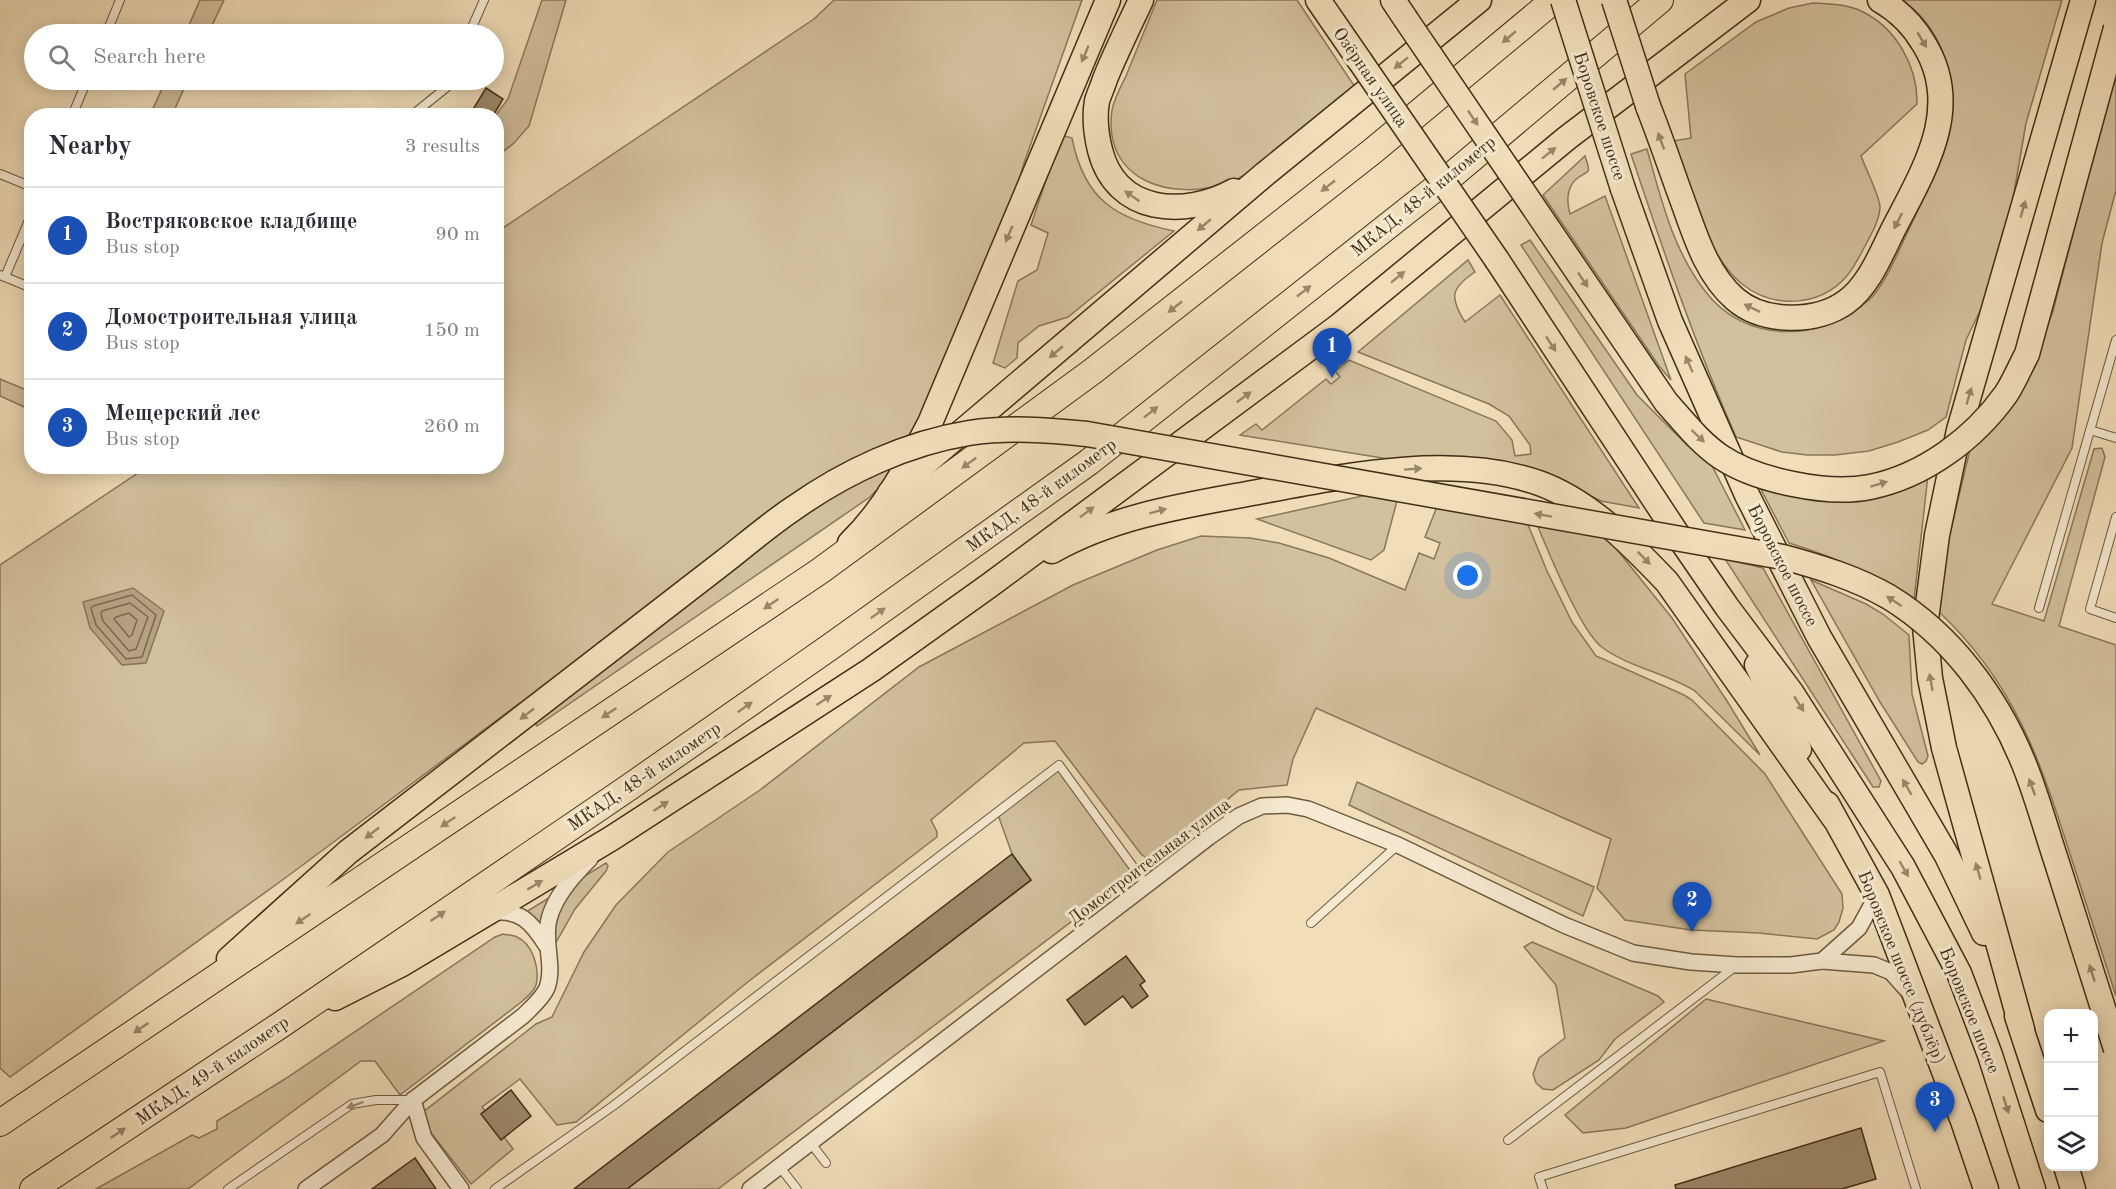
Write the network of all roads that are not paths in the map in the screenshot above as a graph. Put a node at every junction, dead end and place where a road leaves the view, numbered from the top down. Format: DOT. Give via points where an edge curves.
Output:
graph roads {
  1 [pos="120,0"];
  2 [pos="484,0"];
  3 [pos="1108,0"];
  4 [pos="1141,0"];
  5 [pos="1318,0"];
  6 [pos="1479,0"];
  7 [pos="1554,0"];
  8 [pos="1563,0"];
  9 [pos="1614,0"];
  10 [pos="1660,0"];
  11 [pos="1760,0"];
  12 [pos="1880,0"];
  13 [pos="2083,0"];
  14 [pos="1742,5"];
  15 [pos="1399,9"];
  16 [pos="110,24"];
  17 [pos="473,24"];
  18 [pos="2116,28"];
  19 [pos="83,90"];
  20 [pos="443,90"];
  21 [pos="75,108"];
  22 [pos="421,108"];
  23 [pos="1424,153"];
  24 [pos="0,174"];
  25 [pos="1265,174"];
  26 [pos="24,184"];
  27 [pos="24,230"];
  28 [pos="3,276"];
  29 [pos="24,285"];
  30 [pos="2116,340"];
  31 [pos="2090,430"];
  32 [pos="2116,438"];
  33 [pos="890,493"];
  34 [pos="2116,517"];
  35 [pos="820,571"];
  36 [pos="990,585"];
  37 [pos="1727,607"];
  38 [pos="2039,608"];
  39 [pos="2116,618"];
  40 [pos="1834,818"];
  41 [pos="612,838"];
  42 [pos="1398,845"];
  43 [pos="1147,886"];
  44 [pos="1877,895"];
  45 [pos="485,915"];
  46 [pos="1311,923"];
  47 [pos="546,945"];
  48 [pos="390,949"];
  49 [pos="1822,961"];
  50 [pos="1737,965"];
  51 [pos="190,995"];
  52 [pos="1919,1005"];
  53 [pos="279,1026"];
  54 [pos="2022,1029"];
  55 [pos="2116,1049"];
  56 [pos="2044,1095"];
  57 [pos="413,1100"];
  58 [pos="0,1123"];
  59 [pos="1508,1140"];
  60 [pos="810,1142"];
  61 [pos="826,1163"];
  62 [pos="779,1166"];
  63 [pos="2067,1171"];
  64 [pos="33,1189"];
  65 [pos="228,1189"];
  66 [pos="306,1189"];
  67 [pos="461,1189"];
  68 [pos="495,1189"];
  69 [pos="750,1189"];
  70 [pos="797,1189"];
  71 [pos="1543,1189"];
  72 [pos="1916,1189"];
  73 [pos="1986,1189"];
  74 [pos="2033,1189"];
  75 [pos="2073,1189"];
  1 -- 16 [label="lane"];
  2 -- 17 [label="lane"];
  3 -- 33 [label="main road, one-way" via="930,423"];
  25 -- 4 [label="main road, one-way" via="1225,196 1197,205 1166,206 1139,201 1115,183 1103,162 1095,132 1098,100"];
  5 -- 23 [label="main road, Озёрная улица, bridge"];
  6 -- 25 [label="main road, one-way"];
  7 -- 35 [label="highway, one-way" via="1364,158 1093,371"];
  54 -- 8 [label="main road, Боровское шоссе, one-way, bridge" via="1984,933 1947,856 1819,637 1747,495 1670,321"];
  12 -- 9 [label="main road, one-way, bridge" via="1915,29 1934,59 1941,93 1939,126 1915,188 1861,288 1828,312 1804,317 1759,312 1736,299 1715,274 1700,248"];
  48 -- 10 [label="highway, МКАД, 48-й километр, one-way" via="728,719 1089,462 1451,176"];
  11 -- 14 [label="main road"];
  54 -- 13 [label="main road, one-way" via="1944,748 1925,627 1937,535 1959,430"];
  36 -- 14 [label="main road, one-way" via="1339,326 1567,138"];
  15 -- 18 [label="main road, one-way, bridge" via="1666,402 1721,457 1767,478 1819,489 1869,487 1906,476 1946,453 1978,428 2007,393 2027,354"];
  19 -- 21 [label="lane"];
  20 -- 22 [label="lane"];
  23 -- 37 [label="main road, Боровское шоссе, one-way, bridge"];
  24 -- 26 [label="lane"];
  25 -- 33 [label="main road, one-way"];
  27 -- 28 [label="lane"];
  28 -- 29 [label="lane"];
  30 -- 31 [label="lane"];
  31 -- 32 [label="lane"];
  31 -- 38 [label="lane"];
  33 -- 35 [label="main road" via="854,539"];
  34 -- 39 [label="lane" via="2090,609"];
  35 -- 51 [label="highway, one-way"];
  36 -- 40 [label="main road, one-way" via="1063,544 1163,509 1376,472 1428,468 1512,475 1569,497 1647,560 1692,614"];
  41 -- 36 [label="main road, one-way" via="871,670"];
  37 -- 40 [label="main road"];
  37 -- 74 [label="main road, Боровское шоссе, one-way" via="1791,692 1904,867 1954,962 1990,1055"];
  40 -- 44 [label="main road, Боровское шоссе (дублёр)"];
  45 -- 41 [label="main road, one-way"];
  41 -- 47 [label="street" via="583,866 555,902"];
  42 -- 43 [label="street, Домостроительная улица" via="1308,809 1262,806 1239,816"];
  42 -- 46 [label="lane"];
  42 -- 50 [label="street, Домостроительная улица" via="1548,918 1633,953"];
  43 -- 60 [label="street, Домостроительная улица"];
  43 -- 68 [label="lane" via="1059,765 613,1106"];
  44 -- 49 [label="street" via="1859,928"];
  44 -- 52 [label="main road, Боровское шоссе (дублёр)"];
  45 -- 47 [label="street" via="503,911 518,915 531,922"];
  45 -- 53 [label="main road" via="402,964"];
  47 -- 57 [label="street" via="547,988 535,1004"];
  48 -- 53 [label="highway, МКАД, 49-й километр"];
  49 -- 50 [label="street, Домостроительная улица"];
  49 -- 52 [label="street, Домостроительная улица" via="1874,965 1891,972"];
  50 -- 59 [label="lane"];
  55 -- 51 [label="main road, one-way, bridge" via="2015,743 1980,683 1946,643 1893,600 1857,581 1791,559 1087,434 1028,430 970,433 892,454 794,507 348,852"];
  51 -- 58 [label="highway, one-way"];
  52 -- 73 [label="main road, Боровское шоссе (дублёр)"];
  64 -- 53 [label="highway, МКАД, 49-й километр, one-way"];
  54 -- 56 [label="main road, Боровское шоссе"];
  57 -- 65 [label="lane, one-way" via="352,1104"];
  57 -- 66 [label="street" via="382,1135"];
  57 -- 67 [label="street" via="424,1138"];
  60 -- 61 [label="lane"];
  60 -- 62 [label="street, Домостроительная улица"];
  62 -- 69 [label="street, Домостроительная улица"];
  62 -- 70 [label="lane"];
  63 -- 75 [label="main road"];
  71 -- 72 [label="lane" via="1539,1177 1880,1072"];
}
